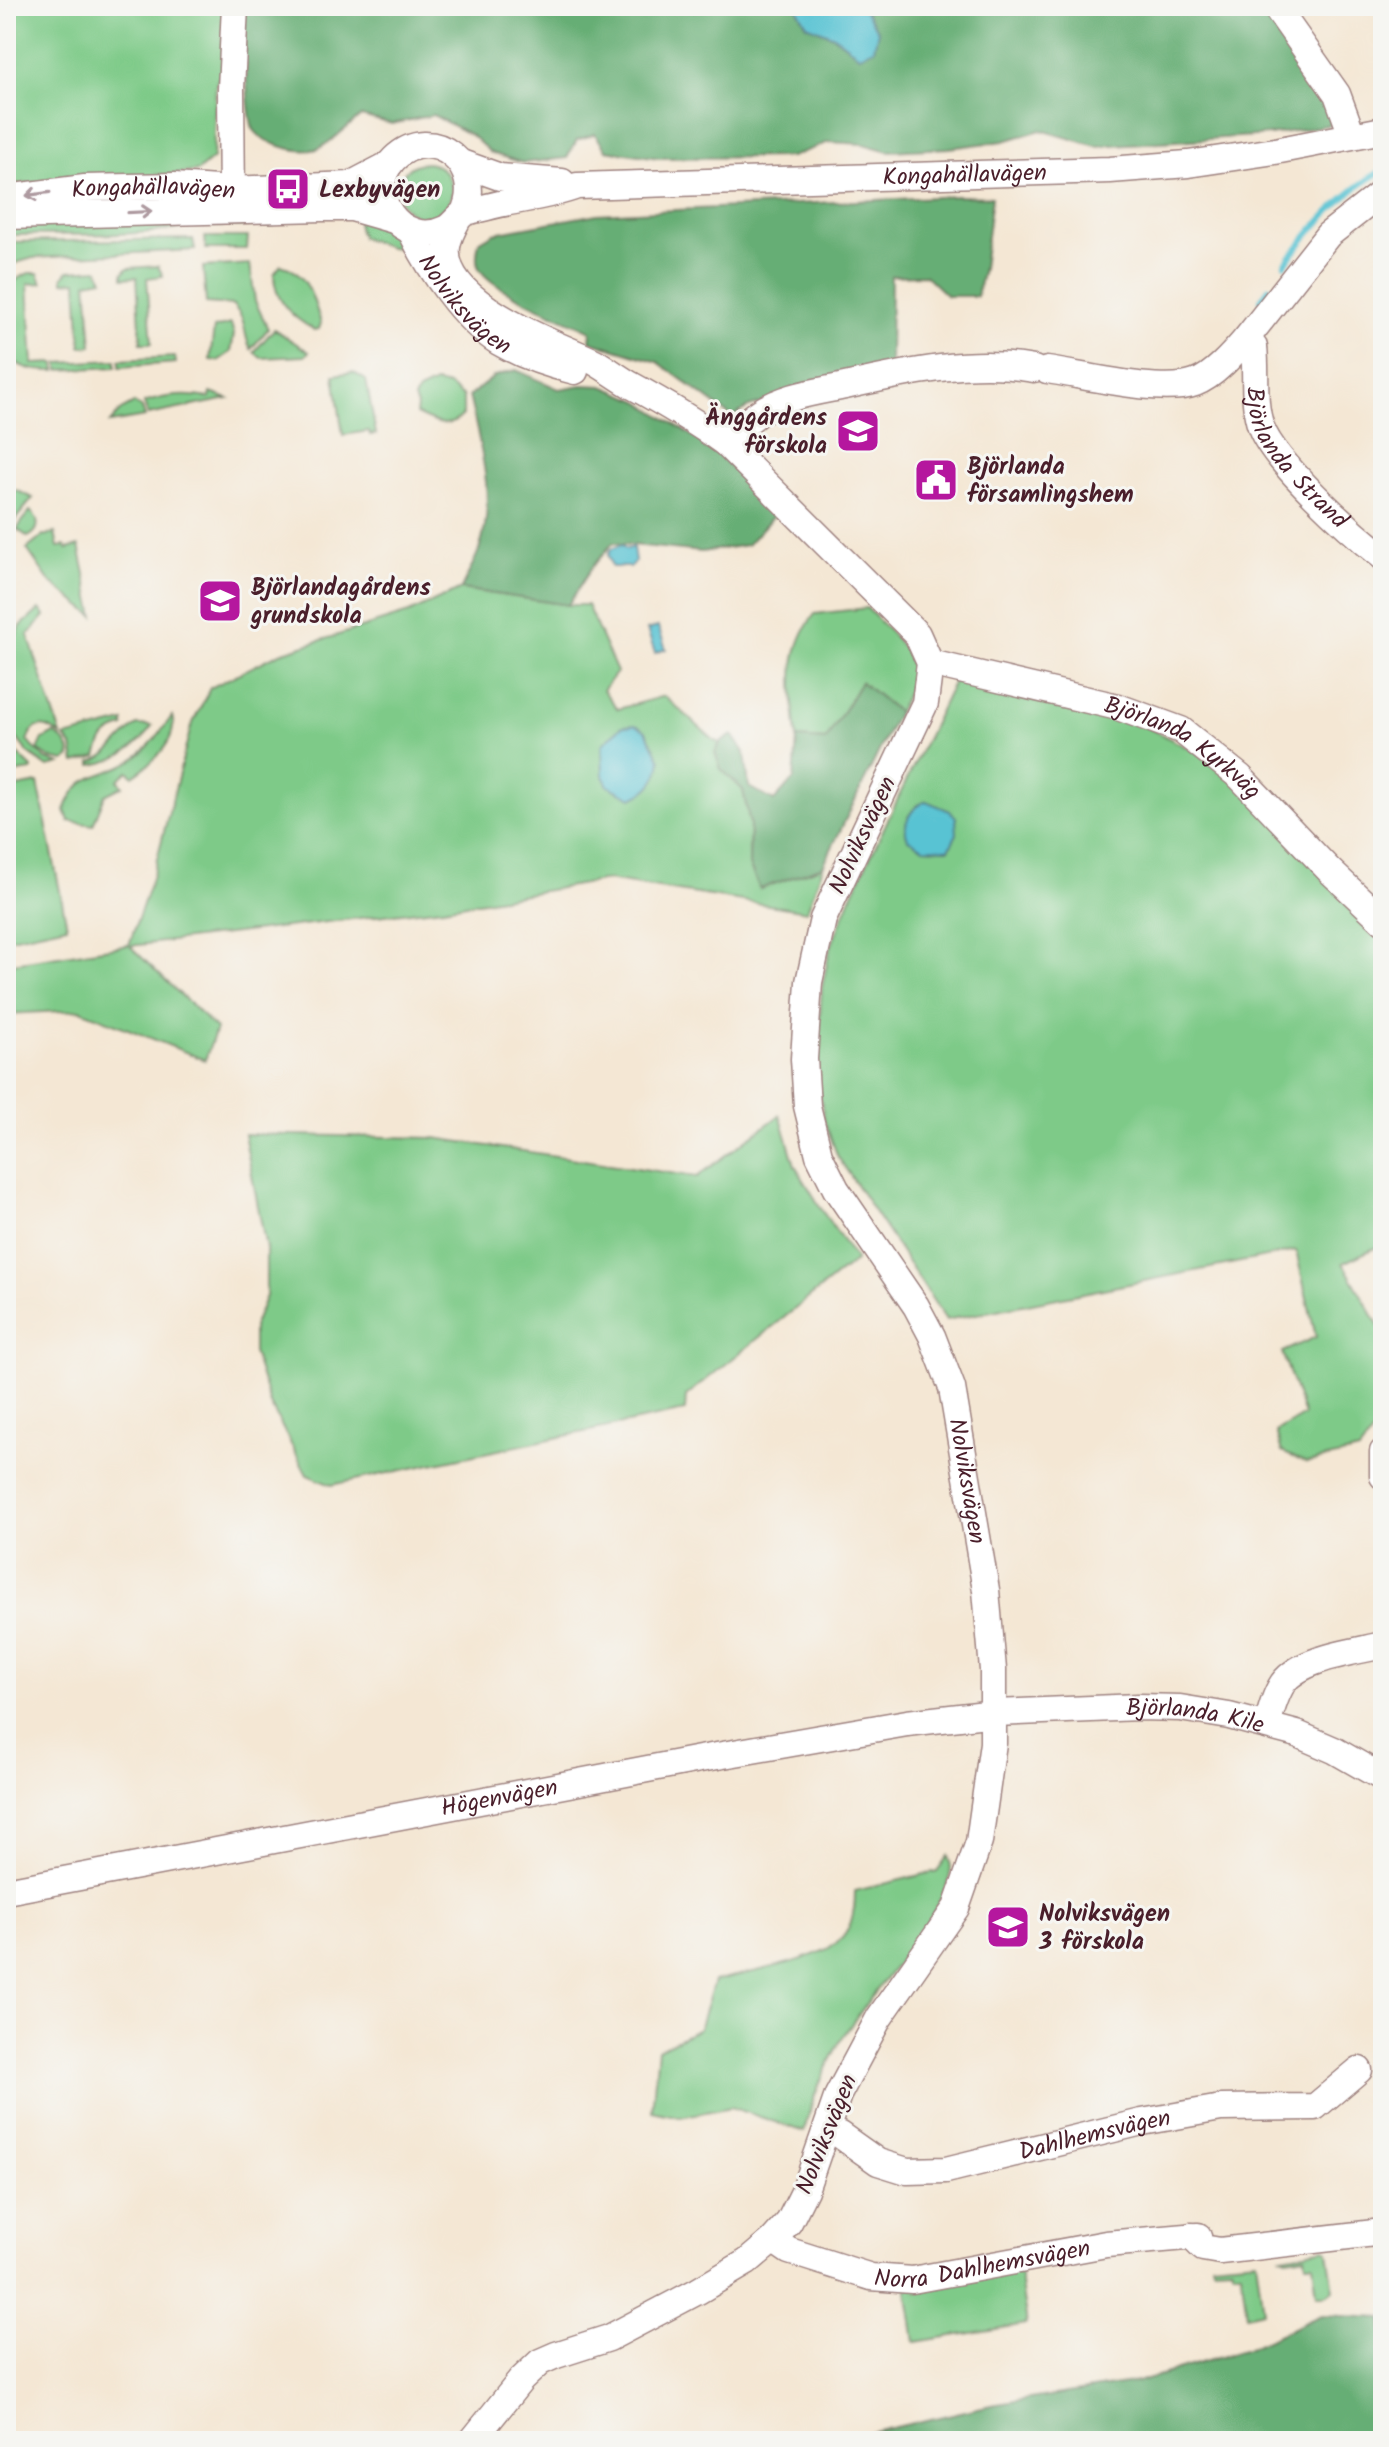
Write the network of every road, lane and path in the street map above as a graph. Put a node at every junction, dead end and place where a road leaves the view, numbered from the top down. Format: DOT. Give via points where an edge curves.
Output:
graph roads {
  1 [pos="235,6"];
  2 [pos="1275,6"];
  3 [pos="1383,119"];
  4 [pos="1383,130"];
  5 [pos="1352,135"];
  6 [pos="461,163"];
  7 [pos="390,164"];
  8 [pos="577,186"];
  9 [pos="1383,192"];
  10 [pos="6,198"];
  11 [pos="232,200"];
  12 [pos="6,216"];
  13 [pos="461,216"];
  14 [pos="402,225"];
  15 [pos="482,315"];
  16 [pos="1246,339"];
  17 [pos="725,443"];
  18 [pos="1383,557"];
  19 [pos="930,663"];
  20 [pos="1383,921"];
  21 [pos="1383,1452"];
  22 [pos="1383,1476"];
  23 [pos="1383,1645"];
  24 [pos="995,1713"];
  25 [pos="1267,1725"];
  26 [pos="1383,1778"];
  27 [pos="6,1891"];
  28 [pos="1359,2070"];
  29 [pos="828,2130"];
  30 [pos="1383,2232"];
  31 [pos="773,2240"];
  32 [pos="472,2441"];
  1 -- 11 [label="street"];
  2 -- 5 [label="street" via="1337,94"];
  3 -- 5 [label="street, Kongahällavägen"];
  4 -- 5 [label="street, Kongahällavägen"];
  5 -- 8 [label="street, Kongahällavägen" via="1217,160 1110,170"];
  6 -- 7 [label="street, Kongahällavägen" via="443,149 421,146"];
  6 -- 8 [label="street, Kongahällavägen" via="500,177 554,179"];
  6 -- 13 [label="street" via="470,192"];
  7 -- 11 [label="street, Kongahällavägen" via="350,185"];
  7 -- 14 [label="street" via="382,188 385,205"];
  8 -- 13 [label="street, Kongahällavägen"];
  9 -- 16 [label="street, Björlanda Strand" via="1328,235"];
  11 -- 10 [label="street, Kongahällavägen, one-way" via="174,186 85,188"];
  12 -- 11 [label="street, Kongahällavägen, one-way"];
  11 -- 14 [label="street, Kongahällavägen" via="352,208"];
  13 -- 14 [label="street, Kongahällavägen" via="437,232 423,234"];
  13 -- 15 [label="street, Nolviksvägen" via="450,234 448,261"];
  14 -- 15 [label="street, Nolviksvägen" via="439,278"];
  15 -- 17 [label="street, Nolviksvägen" via="595,363"];
  16 -- 17 [label="street, Björlanda Strand" via="1191,385 1156,386 1012,365 920,370 805,394 758,413"];
  16 -- 18 [label="street, Björlanda Strand" via="1254,347 1256,408 1264,435 1317,497"];
  17 -- 19 [label="street, Nolviksvägen" via="917,634"];
  19 -- 20 [label="street, Björlanda Kyrkväg" via="1118,707 1181,730 1240,777"];
  19 -- 24 [label="street, Nolviksvägen" via="925,703 823,919 809,982 804,1059 807,1106 819,1155 836,1189 916,1306 952,1388 986,1590"];
  21 -- 22 [label="street"];
  23 -- 25 [label="street" via="1309,1663 1292,1674 1283,1683"];
  24 -- 25 [label="street, Björlanda Kile" via="1180,1708"];
  24 -- 27 [label="street, Högenvägen" via="700,1759"];
  24 -- 29 [label="street, Nolviksvägen" via="979,1842 956,1908 879,2018 838,2095"];
  25 -- 26 [label="street, Björlanda Kile" via="1334,1750"];
  28 -- 29 [label="street, Dahlhemsvägen" via="1315,2107 1221,2108 946,2170 907,2171 878,2162"];
  29 -- 31 [label="street, Nolviksvägen" via="805,2190"];
  30 -- 31 [label="street, Norra Dahlhemsvägen" via="1220,2251 1203,2248 1194,2236 1106,2244 912,2280 871,2277 789,2251"];
  31 -- 32 [label="street, Nolviksvägen" via="736,2269 658,2313 609,2338 540,2362"];
}
